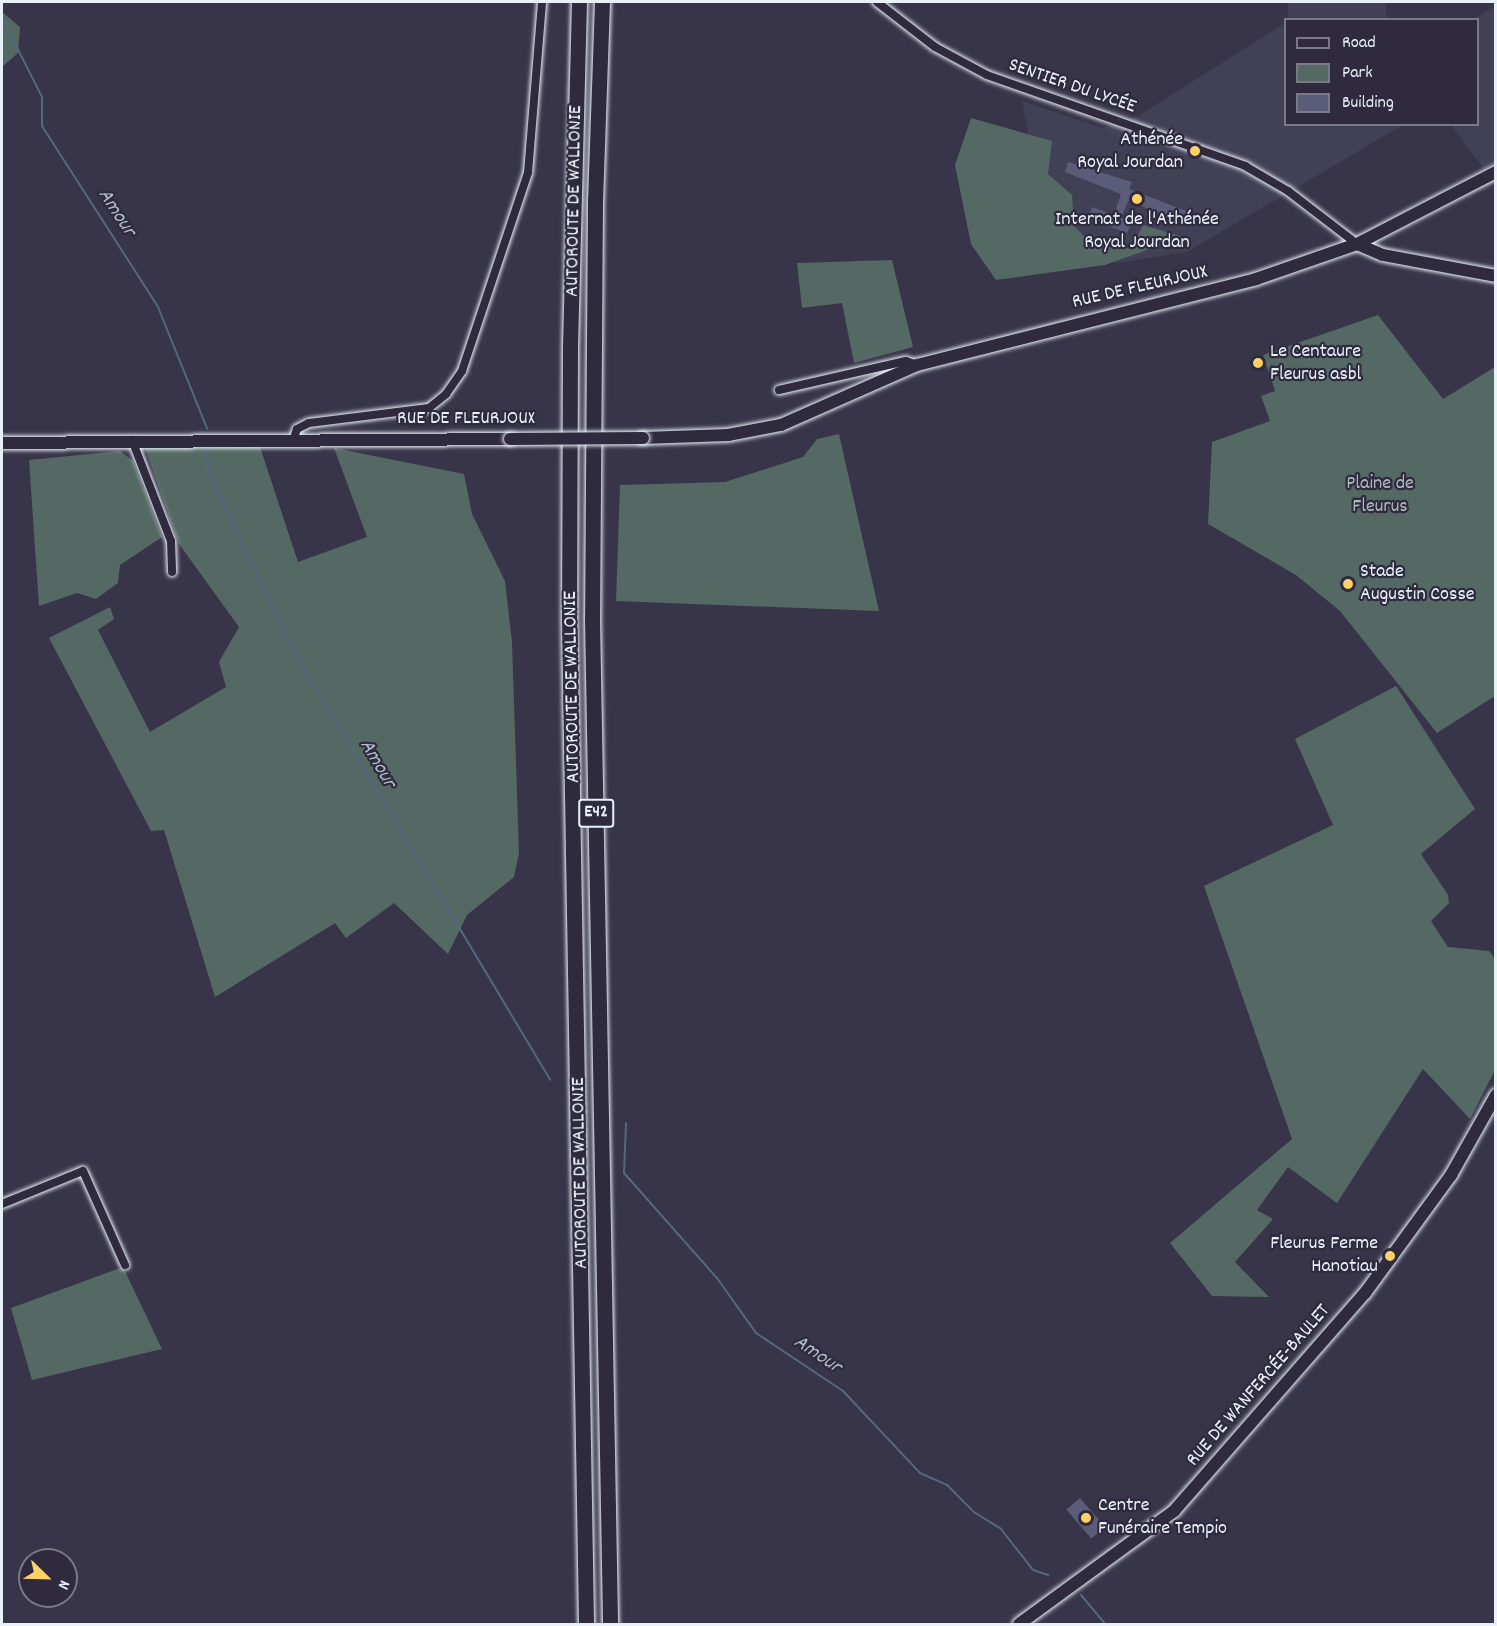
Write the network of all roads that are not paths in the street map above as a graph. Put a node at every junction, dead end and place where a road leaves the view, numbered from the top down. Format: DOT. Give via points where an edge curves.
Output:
graph roads {
  1 [pos="542,2"];
  2 [pos="579,2"];
  3 [pos="602,2"];
  4 [pos="877,2"];
  5 [pos="1496,172"];
  6 [pos="1357,244"];
  7 [pos="1496,276"];
  8 [pos="917,365"];
  9 [pos="779,390"];
  10 [pos="294,438"];
  11 [pos="132,440"];
  12 [pos="2,443"];
  13 [pos="172,572"];
  14 [pos="1496,1095"];
  15 [pos="2,1204"];
  16 [pos="124,1265"];
  17 [pos="586,1624"];
  18 [pos="610,1624"];
  19 [pos="1019,1624"];
  1 -- 10 [label="street" via="528,173 462,371 446,394 429,408 309,423 297,429"];
  2 -- 17 [label="highway, AUTOROUTE DE WALLONIE / E42" via="570,324 569,617"];
  3 -- 18 [label="highway, AUTOROUTE DE WALLONIE / E42" via="595,201 592,618"];
  4 -- 6 [label="street, SENTIER DU LYCÉE" via="935,47 987,75 1245,166 1288,191"];
  5 -- 6 [label="street, RUE DE FLEURJOUX"];
  6 -- 7 [label="street" via="1383,255"];
  6 -- 8 [label="street, RUE DE FLEURJOUX" via="1163,306"];
  8 -- 9 [label="street, RUE DE FLEURJOUX" via="906,361"];
  8 -- 10 [label="street, RUE DE FLEURJOUX, bridge" via="781,425 728,435"];
  10 -- 11 [label="street, RUE DE FLEURJOUX"];
  11 -- 12 [label="street, RUE DE FLEURJOUX"];
  11 -- 13 [label="street" via="171,542"];
  14 -- 19 [label="street, RUE DE WANFERCÉE-BAULET" via="1450,1175 1365,1293 1174,1511"];
  15 -- 16 [label="street" via="83,1171"];
}
